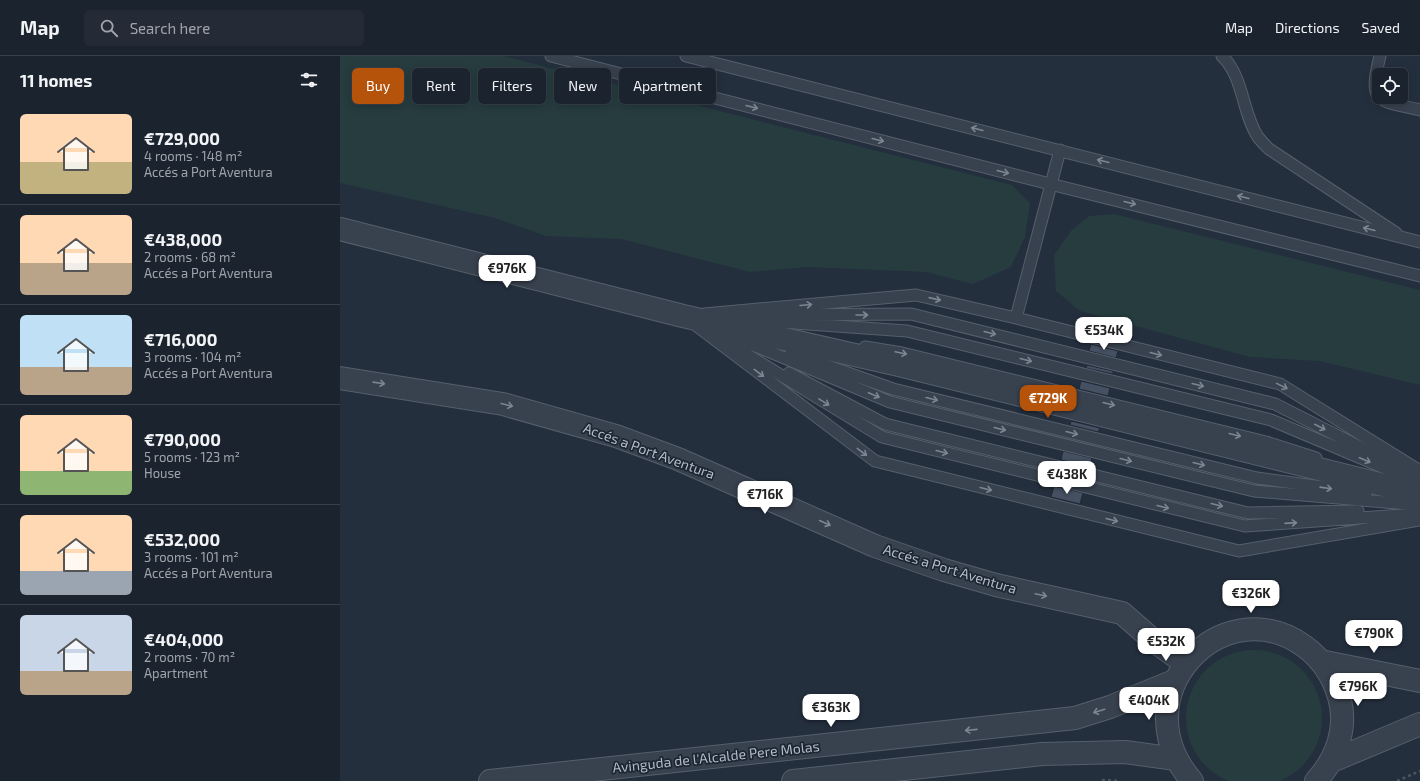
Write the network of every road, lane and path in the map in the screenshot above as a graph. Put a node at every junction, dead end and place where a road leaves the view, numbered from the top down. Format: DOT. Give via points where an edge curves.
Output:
graph roads {
  1 [pos="551,56"];
  2 [pos="686,56"];
  3 [pos="1222,56"];
  4 [pos="1380,56"];
  5 [pos="1420,110"];
  6 [pos="1060,150"];
  7 [pos="1050,184"];
  8 [pos="340,229"];
  9 [pos="1403,238"];
  10 [pos="1420,242"];
  11 [pos="1420,276"];
  12 [pos="683,316"];
  13 [pos="1016,318"];
  14 [pos="340,378"];
  15 [pos="1420,471"];
  16 [pos="1420,478"];
  17 [pos="1420,483"];
  18 [pos="1420,490"];
  19 [pos="1420,494"];
  20 [pos="1420,501"];
  21 [pos="1420,505"];
  22 [pos="1420,510"];
  23 [pos="1420,514"];
  24 [pos="1420,520"];
  25 [pos="1320,661"];
  26 [pos="1180,672"];
  27 [pos="1420,681"];
  28 [pos="1420,724"];
  29 [pos="1176,759"];
  30 [pos="1332,761"];
  31 [pos="1420,771"];
  32 [pos="490,781"];
  33 [pos="793,781"];
  34 [pos="1192,781"];
  35 [pos="1316,781"];
  36 [pos="1397,781"];
  1 -- 7 [label="lane, one-way"];
  6 -- 2 [label="lane, one-way"];
  3 -- 9 [label="lane" via="1240,87 1258,137 1269,149"];
  4 -- 5 [label="lane" via="1374,88 1379,97 1386,102"];
  6 -- 7 [label="lane"];
  9 -- 6 [label="lane, one-way"];
  7 -- 11 [label="lane, one-way"];
  7 -- 13 [label="lane"];
  8 -- 12 [label="street"];
  9 -- 10 [label="lane"];
  12 -- 13 [label="lane, one-way" via="916,295"];
  12 -- 16 [label="lane, one-way" via="911,314 1275,404"];
  12 -- 17 [label="lane, one-way" via="907,331 1271,420"];
  12 -- 18 [label="lane, one-way" via="902,353 1266,442"];
  12 -- 19 [label="street" via="906,367"];
  12 -- 20 [label="lane, one-way" via="901,391 1257,478"];
  12 -- 21 [label="lane, one-way" via="890,402 1254,491"];
  12 -- 22 [label="lane, one-way" via="885,424 1248,513"];
  12 -- 23 [label="lane, one-way" via="882,437 1245,526"];
  12 -- 24 [label="lane, one-way" via="875,461 1239,551"];
  13 -- 15 [label="lane, one-way" via="1280,384"];
  14 -- 26 [label="street, Accés a Port Aventura, one-way" via="503,404 616,436 678,459 875,546 996,585 1122,613 1154,641"];
  25 -- 26 [label="street" via="1310,650 1291,639 1271,632 1242,631 1214,640 1202,648"];
  25 -- 27 [label="street"];
  25 -- 30 [label="street" via="1336,687 1342,717 1338,747"];
  26 -- 29 [label="street" via="1169,697 1166,729"];
  26 -- 32 [label="street, Avinguda de l'Alcalde Pere Molas, one-way" via="1110,707 1075,718"];
  28 -- 30 [label="street"];
  29 -- 33 [label="street" via="1124,752 1042,754"];
  29 -- 34 [label="street"];
  30 -- 35 [label="street"];
  31 -- 36 [label="path"];
}
